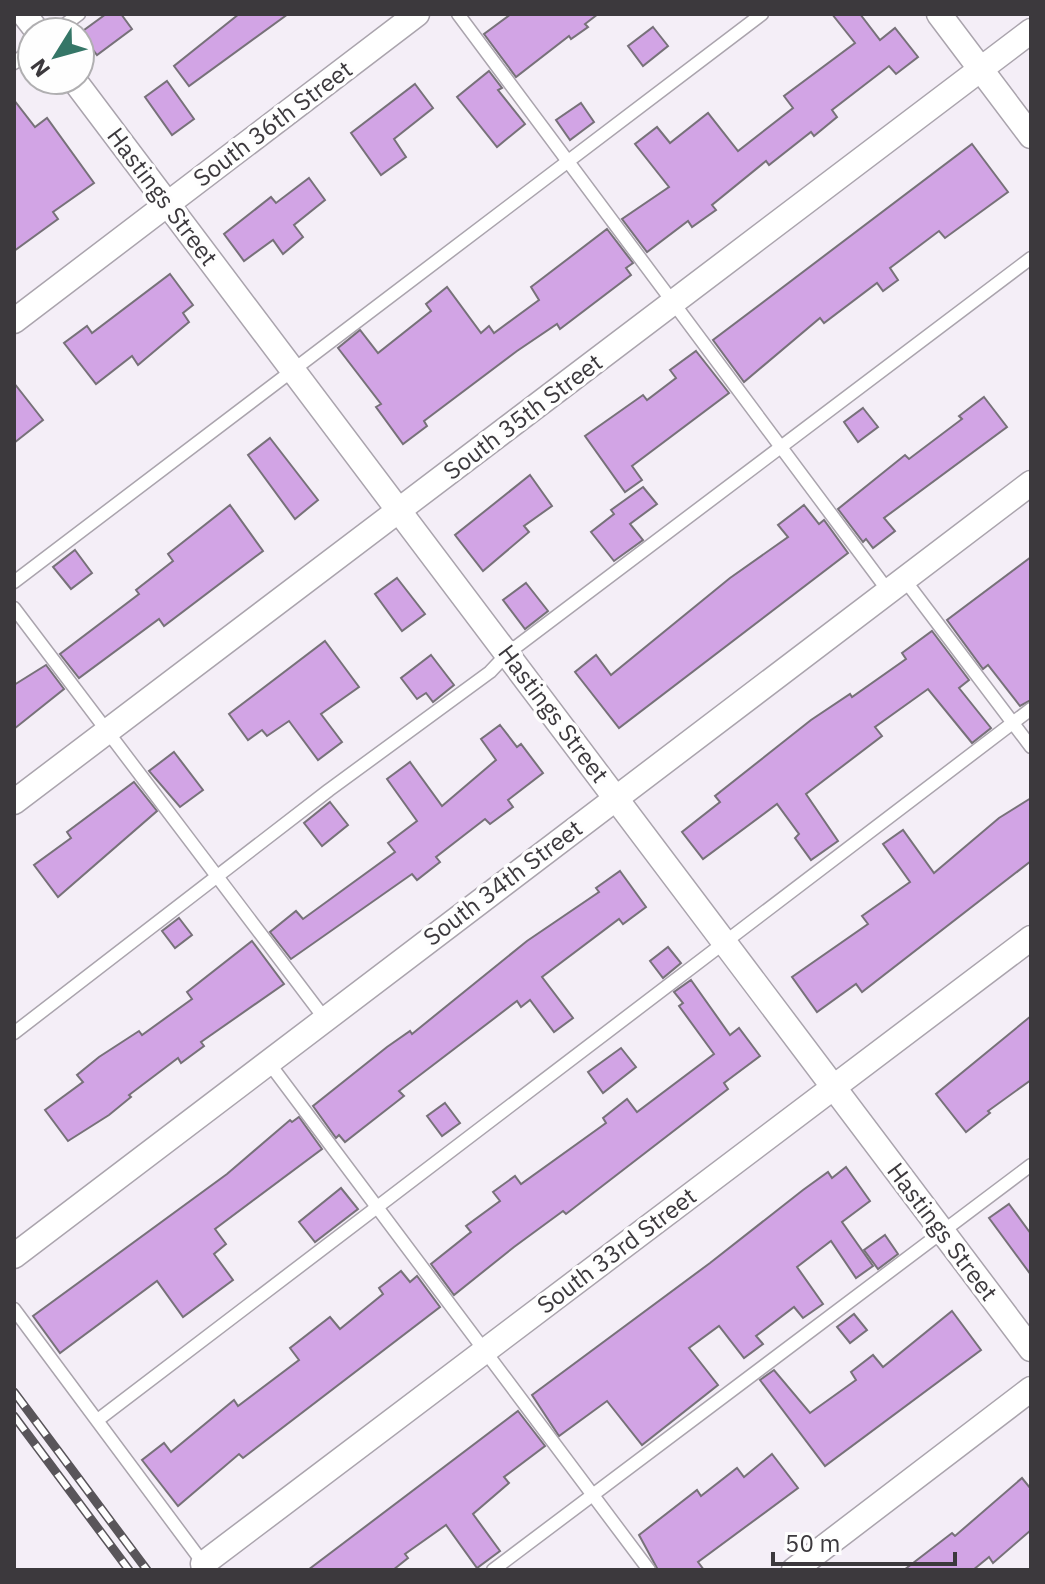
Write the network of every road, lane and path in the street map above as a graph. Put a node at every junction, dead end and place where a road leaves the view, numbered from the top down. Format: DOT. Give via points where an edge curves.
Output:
graph roads {
  1 [pos="417,14"];
  2 [pos="458,14"];
  3 [pos="762,14"];
  4 [pos="939,14"];
  5 [pos="1031,31"];
  6 [pos="980,69"];
  7 [pos="86,96"];
  8 [pos="1031,136"];
  9 [pos="568,161"];
  10 [pos="166,204"];
  11 [pos="1031,258"];
  12 [pos="673,302"];
  13 [pos="14,321"];
  14 [pos="293,370"];
  15 [pos="783,447"];
  16 [pos="1031,483"];
  17 [pos="399,510"];
  18 [pos="14,582"];
  19 [pos="897,585"];
  20 [pos="14,608"];
  21 [pos="508,653"];
  22 [pos="1031,709"];
  23 [pos="1012,723"];
  24 [pos="108,731"];
  25 [pos="1031,747"];
  26 [pos="615,797"];
  27 [pos="14,802"];
  28 [pos="218,877"];
  29 [pos="1031,938"];
  30 [pos="725,942"];
  31 [pos="325,1019"];
  32 [pos="14,1033"];
  33 [pos="269,1063"];
  34 [pos="833,1087"];
  35 [pos="1031,1165"];
  36 [pos="376,1209"];
  37 [pos="941,1232"];
  38 [pos="14,1256"];
  39 [pos="14,1309"];
  40 [pos="1031,1349"];
  41 [pos="485,1352"];
  42 [pos="1031,1389"];
  43 [pos="99,1419"];
  44 [pos="593,1496"];
  45 [pos="205,1567"];
  46 [pos="493,1570"];
  47 [pos="649,1570"];
  48 [pos="794,1570"];
  1 -- 10 [label="street, South 36th Street"];
  2 -- 9 [label="lane"];
  3 -- 9 [label="lane"];
  4 -- 6 [label="street"];
  5 -- 6 [label="street, South 35th Street"];
  6 -- 8 [label="street"];
  6 -- 12 [label="street, South 35th Street"];
  7 -- 10 [label="street, Hastings Street"];
  9 -- 12 [label="lane"];
  9 -- 14 [label="lane"];
  10 -- 13 [label="street, South 36th Street"];
  10 -- 14 [label="street, Hastings Street"];
  11 -- 15 [label="lane"];
  12 -- 15 [label="lane"];
  12 -- 17 [label="street, South 35th Street"];
  14 -- 17 [label="street, Hastings Street"];
  14 -- 18 [label="lane"];
  15 -- 19 [label="lane"];
  15 -- 21 [label="lane"];
  16 -- 19 [label="street, South 34th Street"];
  17 -- 21 [label="street, Hastings Street"];
  17 -- 24 [label="street, South 35th Street"];
  19 -- 23 [label="lane"];
  19 -- 26 [label="street, South 34th Street"];
  20 -- 24 [label="lane"];
  21 -- 26 [label="street, Hastings Street"];
  21 -- 28 [label="lane" via="490,672"];
  22 -- 23 [label="lane"];
  23 -- 25 [label="lane"];
  23 -- 30 [label="lane"];
  24 -- 27 [label="street, South 35th Street"];
  24 -- 28 [label="lane"];
  26 -- 30 [label="street, Hastings Street"];
  26 -- 31 [label="street, South 34th Street"];
  28 -- 31 [label="lane"];
  28 -- 32 [label="lane"];
  29 -- 34 [label="street, South 33rd Street"];
  30 -- 34 [label="street, Hastings Street"];
  30 -- 36 [label="lane"];
  31 -- 33 [label="street, South 34th Street"];
  33 -- 36 [label="lane"];
  33 -- 38 [label="street, South 34th Street"];
  34 -- 37 [label="street, Hastings Street"];
  34 -- 41 [label="street, South 33rd Street"];
  35 -- 37 [label="lane"];
  36 -- 41 [label="lane"];
  36 -- 43 [label="lane"];
  37 -- 40 [label="street, Hastings Street"];
  37 -- 44 [label="lane"];
  39 -- 43 [label="lane"];
  41 -- 44 [label="lane"];
  41 -- 45 [label="street, South 33rd Street"];
  42 -- 48 [label="street"];
  43 -- 45 [label="lane"];
  44 -- 46 [label="lane"];
  44 -- 47 [label="lane"];
}
